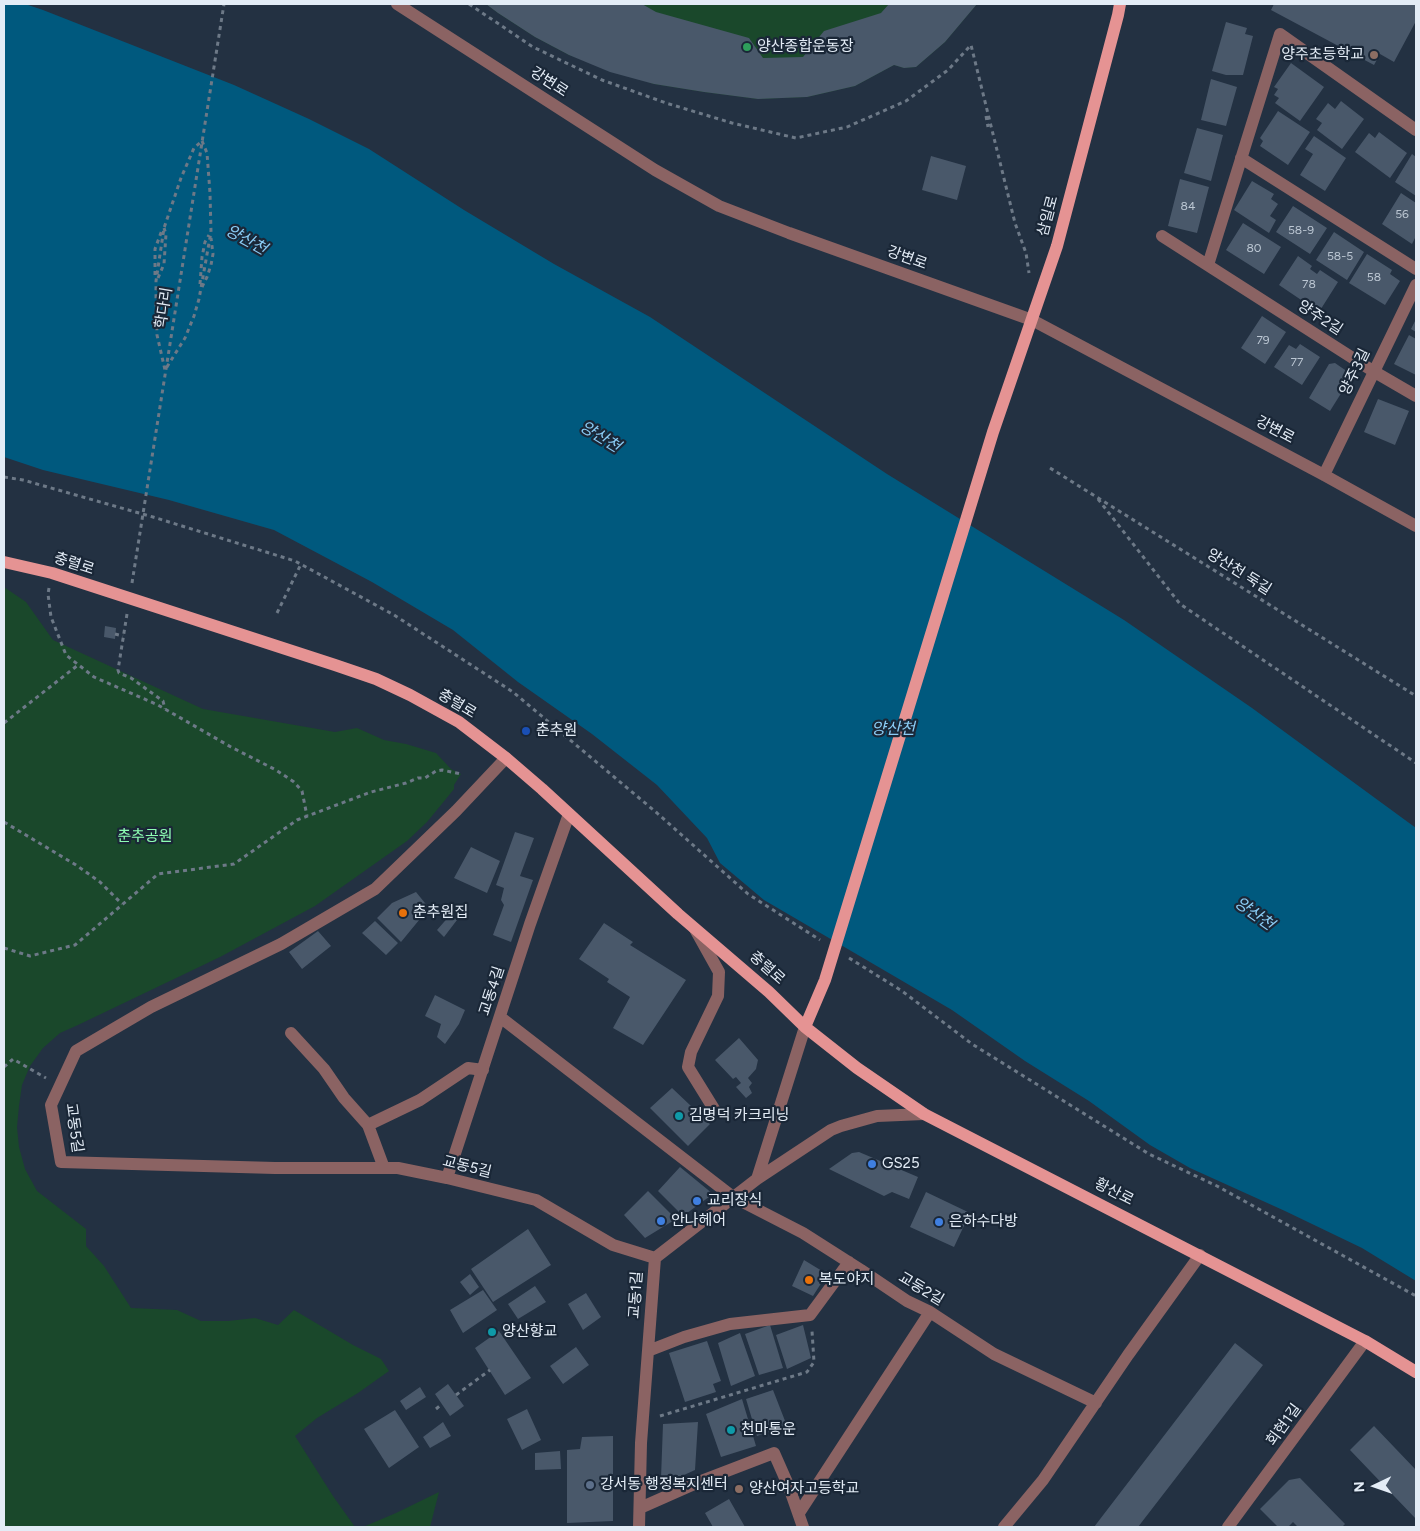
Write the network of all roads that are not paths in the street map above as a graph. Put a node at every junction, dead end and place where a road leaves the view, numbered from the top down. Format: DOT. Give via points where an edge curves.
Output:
graph roads {
  1 [pos="397,4"];
  2 [pos="1120,4"];
  3 [pos="1416,130"];
  4 [pos="1241,158"];
  5 [pos="1162,236"];
  6 [pos="1208,265"];
  7 [pos="1416,269"];
  8 [pos="1416,284"];
  9 [pos="1032,320"];
  10 [pos="1373,371"];
  11 [pos="1416,396"];
  12 [pos="1324,475"];
  13 [pos="1416,526"];
  14 [pos="4,562"];
  15 [pos="506,758"];
  16 [pos="569,814"];
  17 [pos="692,925"];
  18 [pos="500,1017"];
  19 [pos="805,1027"];
  20 [pos="291,1033"];
  21 [pos="483,1070"];
  22 [pos="714,1109"];
  23 [pos="924,1114"];
  24 [pos="368,1125"];
  25 [pos="384,1168"];
  26 [pos="447,1178"];
  27 [pos="757,1179"];
  28 [pos="733,1197"];
  29 [pos="1200,1255"];
  30 [pos="655,1258"];
  31 [pos="849,1262"];
  32 [pos="930,1312"];
  33 [pos="1365,1341"];
  34 [pos="648,1351"];
  35 [pos="1416,1372"];
  36 [pos="1096,1403"];
  37 [pos="640,1508"];
  38 [pos="799,1513"];
  39 [pos="640,1527"];
  40 [pos="803,1527"];
  41 [pos="1004,1527"];
  42 [pos="1228,1527"];
  1 -- 9 [label="street, 강변로" via="656,170 719,206"];
  2 -- 9 [label="main road, 삼일로" via="1057,246"];
  3 -- 4 [label="street" via="1280,34"];
  4 -- 6 [label="street"];
  4 -- 7 [label="street"];
  5 -- 6 [label="street, 양주2길"];
  6 -- 10 [label="street, 양주2길"];
  8 -- 10 [label="street, 양주3길"];
  9 -- 12 [label="street, 강변로"];
  9 -- 19 [label="main road, 삼일로" via="988,447 825,980"];
  10 -- 11 [label="street, 양주2길"];
  10 -- 12 [label="street, 양주3길"];
  12 -- 13 [label="street, 강변로"];
  14 -- 15 [label="main road, 충렬로" via="52,573 376,679 459,722"];
  15 -- 16 [label="main road, 충렬로"];
  15 -- 25 [label="street, 교동5길" via="375,889 281,944 151,1007 76,1051 51,1106 61,1162"];
  16 -- 17 [label="main road, 충렬로"];
  16 -- 18 [label="street, 교동4길"];
  17 -- 19 [label="main road, 충렬로"];
  17 -- 22 [label="street" via="719,972 718,996 691,1052 688,1067"];
  18 -- 21 [label="street, 교동4길"];
  18 -- 28 [label="street, 교동2길"];
  19 -- 23 [label="main road, 황산로" via="856,1068"];
  19 -- 27 [label="street"];
  20 -- 24 [label="street"];
  21 -- 24 [label="street" via="468,1068 420,1100"];
  21 -- 26 [label="street, 교동4길"];
  23 -- 27 [label="street, 교동1길" via="877,1116 841,1126"];
  23 -- 29 [label="main road, 황산로"];
  24 -- 25 [label="street"];
  25 -- 26 [label="street, 교동5길"];
  26 -- 30 [label="street, 교동5길" via="536,1200 613,1245"];
  27 -- 28 [label="street, 교동1길"];
  28 -- 30 [label="street, 교동1길"];
  28 -- 31 [label="street, 교동2길" via="803,1233"];
  29 -- 33 [label="main road, 황산로"];
  29 -- 36 [label="street"];
  30 -- 34 [label="street, 교동1길"];
  31 -- 32 [label="street, 교동2길" via="907,1302"];
  31 -- 34 [label="street" via="810,1315 730,1324"];
  32 -- 36 [label="street, 교동2길" via="994,1354"];
  32 -- 38 [label="street"];
  33 -- 35 [label="main road, 황산로"];
  33 -- 42 [label="street, 회현1길"];
  34 -- 37 [label="street, 교동1길"];
  36 -- 41 [label="street" via="1043,1480"];
  37 -- 38 [label="street" via="774,1453"];
  37 -- 39 [label="street, 교동1길"];
  38 -- 40 [label="street"];
}
